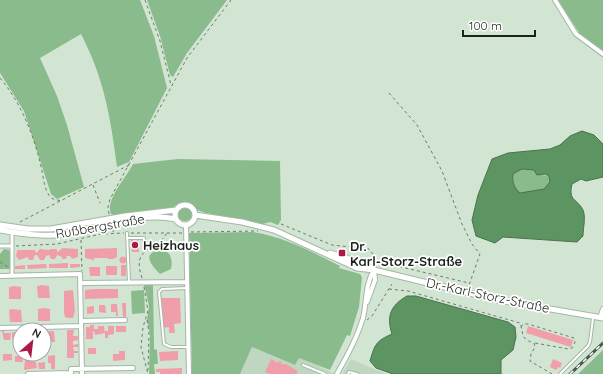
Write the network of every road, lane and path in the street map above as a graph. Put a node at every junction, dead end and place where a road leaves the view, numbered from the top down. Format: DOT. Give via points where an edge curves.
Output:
graph roads {
  1 [pos="145,0"];
  2 [pos="231,0"];
  3 [pos="555,0"];
  4 [pos="603,54"];
  5 [pos="0,78"];
  6 [pos="171,86"];
  7 [pos="389,93"];
  8 [pos="129,165"];
  9 [pos="92,185"];
  10 [pos="62,201"];
  11 [pos="100,203"];
  12 [pos="176,210"];
  13 [pos="195,214"];
  14 [pos="176,219"];
  15 [pos="111,220"];
  16 [pos="281,224"];
  17 [pos="0,225"];
  18 [pos="186,225"];
  19 [pos="16,227"];
  20 [pos="0,230"];
  21 [pos="186,232"];
  22 [pos="262,232"];
  23 [pos="126,233"];
  24 [pos="167,233"];
  25 [pos="113,234"];
  26 [pos="12,235"];
  27 [pos="127,238"];
  28 [pos="81,240"];
  29 [pos="0,246"];
  30 [pos="12,246"];
  31 [pos="144,248"];
  32 [pos="376,261"];
  33 [pos="0,262"];
  34 [pos="12,267"];
  35 [pos="375,267"];
  36 [pos="80,274"];
  37 [pos="0,276"];
  38 [pos="12,276"];
  39 [pos="143,281"];
  40 [pos="129,282"];
  41 [pos="186,282"];
  42 [pos="80,283"];
  43 [pos="470,283"];
  44 [pos="392,284"];
  45 [pos="187,288"];
  46 [pos="389,290"];
  47 [pos="467,293"];
  48 [pos="603,309"];
  49 [pos="593,317"];
  50 [pos="602,318"];
  51 [pos="146,319"];
  52 [pos="362,319"];
  53 [pos="125,320"];
  54 [pos="81,324"];
  55 [pos="521,327"];
  56 [pos="0,328"];
  57 [pos="534,343"];
  58 [pos="188,346"];
  59 [pos="303,365"];
  60 [pos="82,368"];
  61 [pos="133,368"];
  62 [pos="147,371"];
  63 [pos="28,374"];
  64 [pos="82,374"];
  65 [pos="148,374"];
  66 [pos="190,374"];
  67 [pos="325,374"];
  68 [pos="336,374"];
  69 [pos="348,374"];
  70 [pos="357,374"];
  71 [pos="552,374"];
  72 [pos="560,374"];
  1 -- 6 [label="path" via="160,41"];
  2 -- 6 [label="path" via="187,58"];
  3 -- 4 [label="street" via="576,34"];
  5 -- 10 [label="path" via="14,98 29,128 47,192 53,200"];
  6 -- 8 [label="path"];
  7 -- 43 [label="path" via="417,125 442,171 462,224 480,254"];
  8 -- 9 [label="path"];
  8 -- 15 [label="path" via="108,203"];
  9 -- 10 [label="path"];
  9 -- 11 [label="path"];
  10 -- 19 [label="path" via="17,224"];
  12 -- 13 [label="street" via="186,205 193,209"];
  12 -- 14 [label="street"];
  12 -- 15 [label="street, Rußbergstraße"];
  13 -- 18 [label="street" via="192,221"];
  13 -- 35 [label="street" via="274,230 357,268"];
  14 -- 15 [label="street, Rußbergstraße" via="165,217"];
  14 -- 18 [label="street"];
  15 -- 19 [label="street, Rußbergstraße" via="51,229"];
  15 -- 20 [label="street, Rußbergstraße" via="68,233 51,235 28,235"];
  15 -- 25 [label="path"];
  16 -- 32 [label="path" via="332,244 369,249"];
  17 -- 19 [label="street, Rußbergstraße"];
  18 -- 21 [label="street"];
  21 -- 22 [label="path"];
  21 -- 24 [label="path"];
  21 -- 41 [label="street"];
  23 -- 24 [label="path"];
  23 -- 25 [label="path"];
  23 -- 27 [label="lane"];
  24 -- 39 [label="path" via="140,259 139,268"];
  25 -- 28 [label="path" via="101,234"];
  26 -- 30 [label="street"];
  27 -- 31 [label="lane" via="144,238"];
  27 -- 40 [label="lane"];
  28 -- 30 [label="path"];
  28 -- 36 [label="path"];
  29 -- 30 [label="street"];
  30 -- 34 [label="street"];
  32 -- 35 [label="path"];
  32 -- 43 [label="path"];
  33 -- 34 [label="path"];
  34 -- 38 [label="street"];
  35 -- 47 [label="street, Dr.-Karl-Storz-Straße"];
  35 -- 52 [label="street" via="369,277"];
  36 -- 38 [label="street"];
  36 -- 42 [label="street"];
  37 -- 38 [label="street"];
  39 -- 40 [label="street"];
  39 -- 41 [label="street"];
  39 -- 51 [label="path" via="148,306"];
  40 -- 42 [label="street"];
  41 -- 45 [label="street"];
  42 -- 54 [label="street"];
  43 -- 47 [label="path"];
  44 -- 46 [label="path"];
  45 -- 58 [label="street"];
  45 -- 58 [label="lane" via="162,289 159,292 164,344 171,347"];
  46 -- 52 [label="path" via="372,316 368,320"];
  46 -- 55 [label="path" via="408,291 520,323"];
  47 -- 49 [label="street, Dr.-Karl-Storz-Straße"];
  48 -- 50 [label="street"];
  49 -- 50 [label="street, Dr.-Karl-Storz-Straße"];
  49 -- 72 [label="lane" via="588,346"];
  51 -- 62 [label="path" via="150,364"];
  51 -- 62 [label="path" via="141,348"];
  52 -- 68 [label="street" via="351,349"];
  53 -- 54 [label="street"];
  54 -- 56 [label="street"];
  54 -- 60 [label="street"];
  55 -- 57 [label="path" via="521,334"];
  55 -- 57 [label="path" via="528,324 568,335 574,338 575,342 572,348 568,349"];
  57 -- 71 [label="path" via="530,361"];
  58 -- 66 [label="street"];
  59 -- 67 [label="lane"];
  60 -- 61 [label="street"];
  60 -- 63 [label="street" via="71,369 71,373"];
  60 -- 64 [label="street"];
  62 -- 65 [label="path"];
  69 -- 70 [label="lane"];
}
